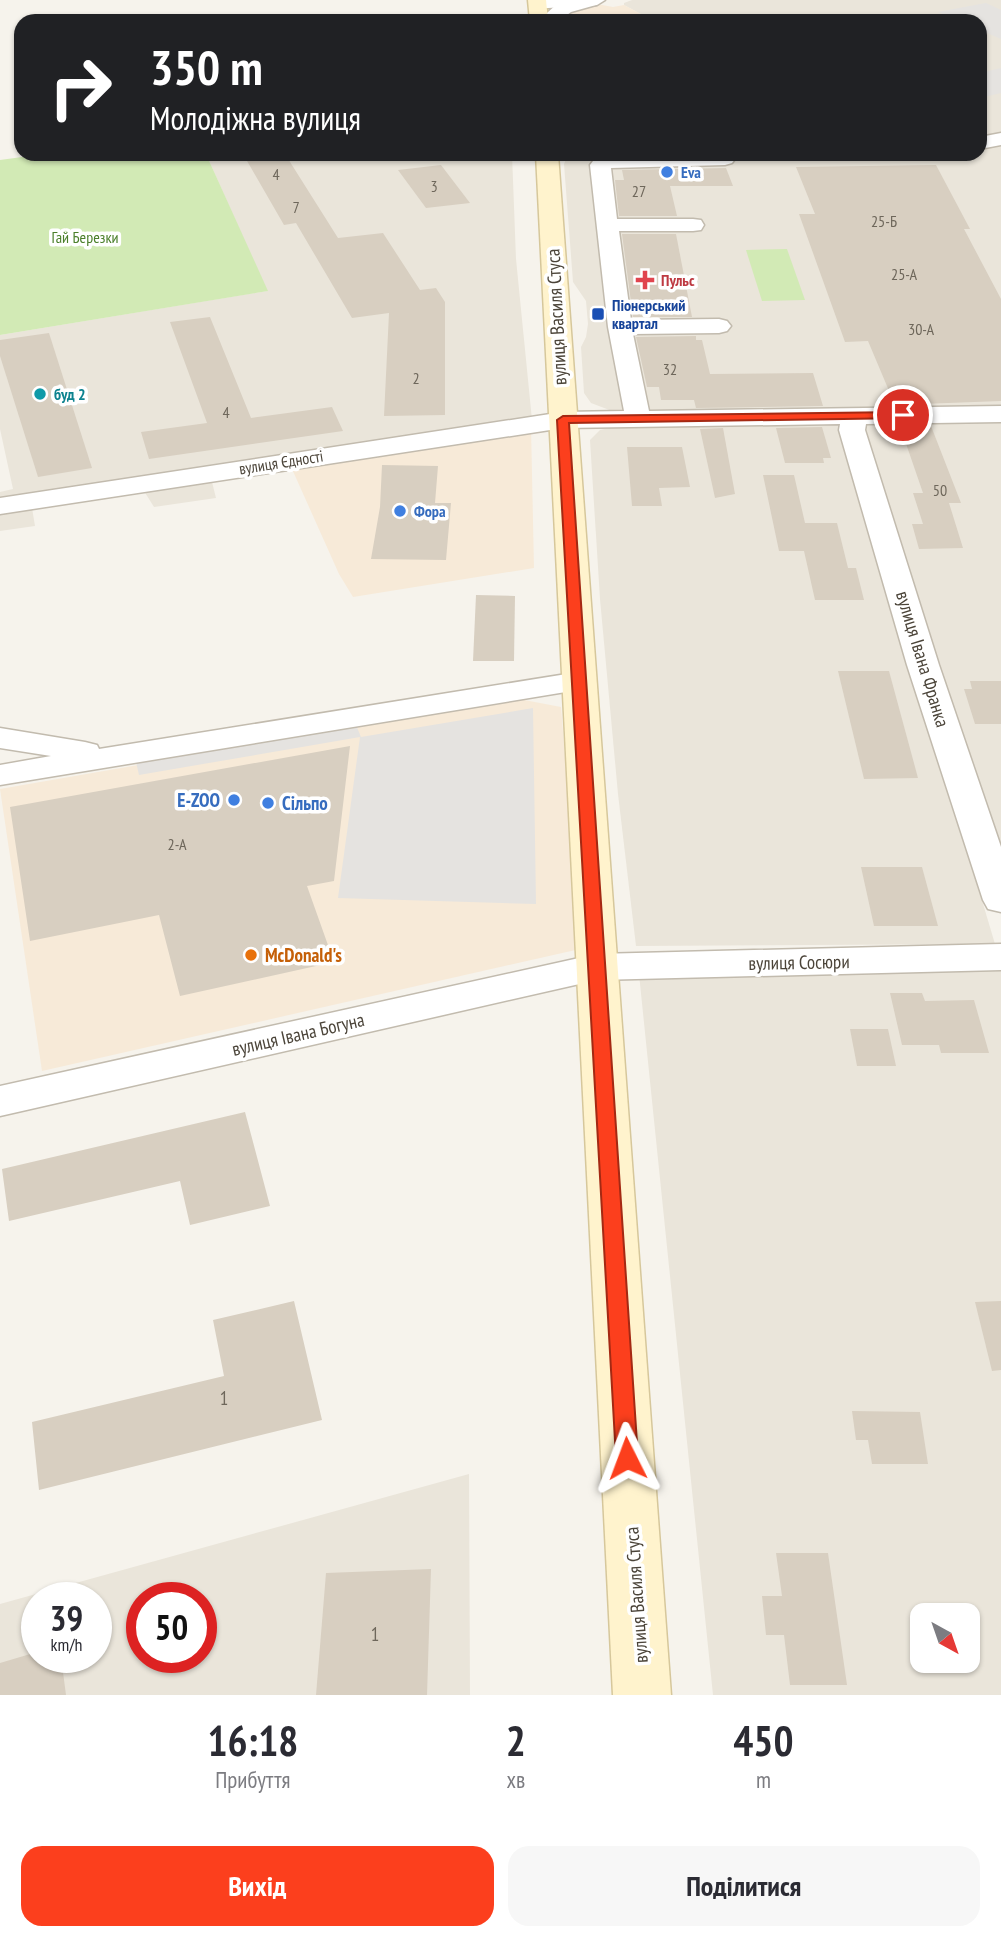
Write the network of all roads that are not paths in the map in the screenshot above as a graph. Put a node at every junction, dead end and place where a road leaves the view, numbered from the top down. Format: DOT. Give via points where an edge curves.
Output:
graph roads {
  1 [pos="594,1"];
  2 [pos="540,12"];
  3 [pos="547,161"];
  4 [pos="610,161"];
  5 [pos="607,225"];
  6 [pos="693,225"];
  7 [pos="719,326"];
  8 [pos="620,327"];
  9 [pos="1001,414"];
  10 [pos="853,416"];
  11 [pos="638,418"];
  12 [pos="563,420"];
  13 [pos="0,506"];
  14 [pos="579,681"];
  15 [pos="0,738"];
  16 [pos="119,758"];
  17 [pos="0,775"];
  18 [pos="1001,900"];
  19 [pos="1001,957"];
  20 [pos="597,967"];
  21 [pos="0,1101"];
  22 [pos="642,1695"];
  1 -- 2 [label="street"];
  3 -- 12 [label="main road, вулиця Василя Стуса"];
  4 -- 5 [label="street" via="600,165"];
  5 -- 6 [label="street"];
  5 -- 8 [label="street"];
  7 -- 8 [label="street"];
  8 -- 11 [label="street"];
  9 -- 10 [label="street, вулиця Єдності"];
  10 -- 11 [label="street, вулиця Єдності"];
  10 -- 18 [label="street, вулиця Івана Франка" via="852,429 923,665"];
  11 -- 12 [label="street, вулиця Єдності"];
  12 -- 13 [label="street, вулиця Єдності"];
  12 -- 14 [label="main road, вулиця Василя Стуса"];
  14 -- 16 [label="street"];
  14 -- 20 [label="main road, вулиця Василя Стуса"];
  15 -- 16 [label="street"];
  16 -- 17 [label="street"];
  19 -- 20 [label="street, вулиця Сосюри"];
  20 -- 21 [label="street, вулиця Івана Богуна"];
  20 -- 22 [label="main road, вулиця Василя Стуса"];
}
